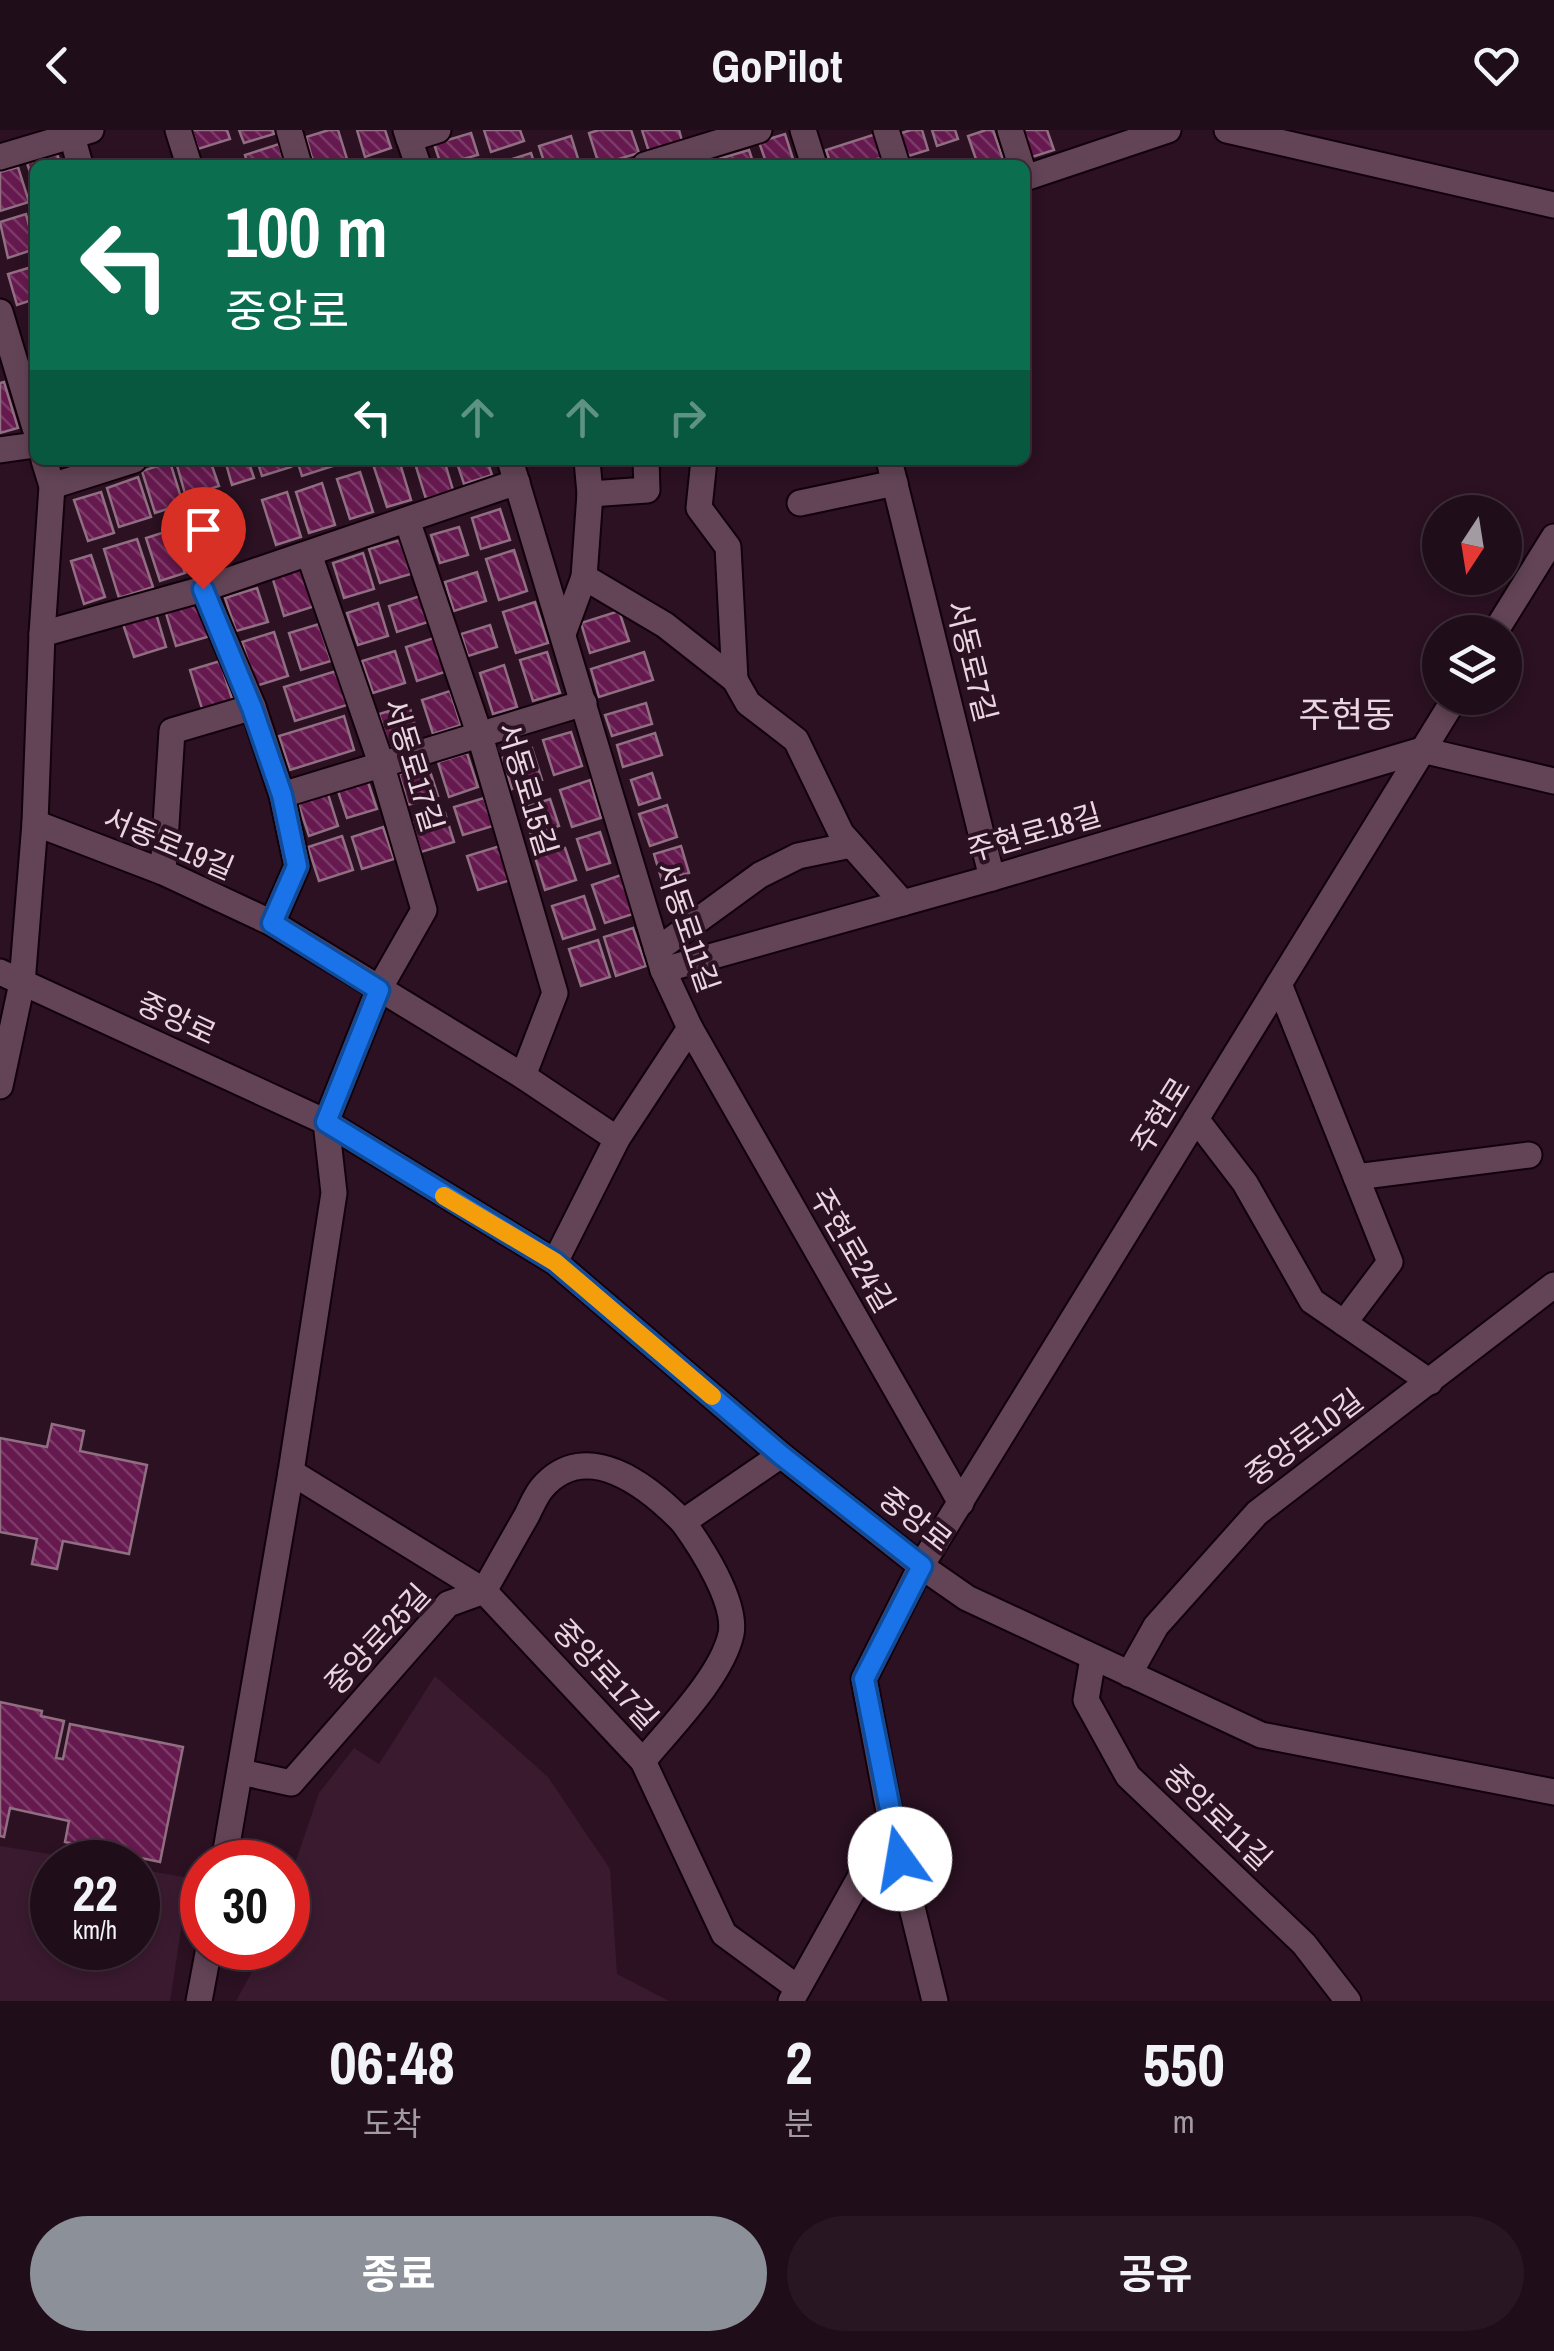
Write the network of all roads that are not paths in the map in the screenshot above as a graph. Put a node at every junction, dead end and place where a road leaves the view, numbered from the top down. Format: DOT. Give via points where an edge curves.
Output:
graph roads {
  1 [pos="178,130"];
  2 [pos="289,130"];
  3 [pos="438,130"];
  4 [pos="759,130"];
  5 [pos="804,130"];
  6 [pos="886,130"];
  7 [pos="1010,130"];
  8 [pos="1168,130"];
  9 [pos="1226,130"];
  10 [pos="82,133"];
  11 [pos="408,134"];
  12 [pos="696,139"];
  13 [pos="1110,139"];
  14 [pos="0,157"];
  15 [pos="80,160"];
  16 [pos="187,160"];
  17 [pos="298,160"];
  18 [pos="416,160"];
  19 [pos="656,160"];
  20 [pos="813,160"];
  21 [pos="895,160"];
  22 [pos="1019,160"];
  23 [pos="1030,175"];
  24 [pos="1554,205"];
  25 [pos="0,312"];
  26 [pos="30,411"];
  27 [pos="30,447"];
  28 [pos="0,450"];
  29 [pos="46,465"];
  30 [pos="118,465"];
  31 [pos="587,465"];
  32 [pos="646,465"];
  33 [pos="703,465"];
  34 [pos="513,471"];
  35 [pos="892,472"];
  36 [pos="52,486"];
  37 [pos="590,494"];
  38 [pos="800,503"];
  39 [pos="407,520"];
  40 [pos="1554,537"];
  41 [pos="309,554"];
  42 [pos="584,577"];
  43 [pos="203,589"];
  44 [pos="1506,615"];
  45 [pos="42,634"];
  46 [pos="563,634"];
  47 [pos="734,680"];
  48 [pos="584,703"];
  49 [pos="252,708"];
  50 [pos="1444,715"];
  51 [pos="480,736"];
  52 [pos="1422,750"];
  53 [pos="381,763"];
  54 [pos="1554,781"];
  55 [pos="282,795"];
  56 [pos="35,823"];
  57 [pos="850,844"];
  58 [pos="163,872"];
  59 [pos="992,878"];
  60 [pos="904,903"];
  61 [pos="272,923"];
  62 [pos="660,960"];
  63 [pos="11,977"];
  64 [pos="1279,984"];
  65 [pos="379,990"];
  66 [pos="690,1028"];
  67 [pos="523,1076"];
  68 [pos="0,1086"];
  69 [pos="1196,1119"];
  70 [pos="326,1122"];
  71 [pos="617,1139"];
  72 [pos="1529,1155"];
  73 [pos="1356,1177"];
  74 [pos="555,1262"];
  75 [pos="1554,1285"];
  76 [pos="1344,1323"];
  77 [pos="1430,1382"];
  78 [pos="781,1455"];
  79 [pos="291,1472"];
  80 [pos="961,1503"];
  81 [pos="684,1522"];
  82 [pos="922,1566"];
  83 [pos="484,1591"];
  84 [pos="1093,1658"];
  85 [pos="1129,1674"];
  86 [pos="643,1760"];
  87 [pos="241,1772"];
  88 [pos="1554,1792"];
  89 [pos="891,1822"];
  90 [pos="228,1840"];
  91 [pos="205,1970"];
  92 [pos="795,1994"];
  93 [pos="200,2001"];
  94 [pos="935,2001"];
  95 [pos="1348,2001"];
  1 -- 16 [label="street"];
  2 -- 17 [label="street"];
  3 -- 11 [label="street"];
  4 -- 12 [label="street"];
  5 -- 20 [label="street"];
  6 -- 21 [label="street"];
  7 -- 22 [label="street"];
  8 -- 13 [label="street"];
  9 -- 24 [label="street"];
  10 -- 14 [label="street"];
  10 -- 15 [label="street"];
  11 -- 18 [label="street"];
  12 -- 19 [label="street"];
  13 -- 23 [label="street"];
  25 -- 26 [label="street"];
  27 -- 28 [label="street"];
  29 -- 36 [label="street"];
  30 -- 36 [label="street"];
  31 -- 37 [label="street"];
  32 -- 37 [label="street" via="647,490"];
  33 -- 47 [label="street" via="699,508 728,547"];
  34 -- 39 [label="street"];
  34 -- 46 [label="street, 서동로11길"];
  35 -- 38 [label="street"];
  35 -- 59 [label="street, 서동로7길"];
  36 -- 45 [label="street"];
  37 -- 42 [label="street"];
  39 -- 41 [label="street"];
  39 -- 51 [label="street, 서동로15길"];
  40 -- 44 [label="street"];
  41 -- 43 [label="street"];
  41 -- 53 [label="street, 서동로17길"];
  42 -- 46 [label="street"];
  42 -- 47 [label="street" via="665,625"];
  43 -- 45 [label="street"];
  43 -- 49 [label="street"];
  45 -- 56 [label="street"];
  46 -- 48 [label="street, 서동로11길"];
  47 -- 57 [label="street" via="748,703 796,740"];
  48 -- 51 [label="street"];
  48 -- 62 [label="street, 서동로11길"];
  49 -- 55 [label="street"];
  49 -- 58 [label="street" via="172,731"];
  50 -- 52 [label="street, 주현로"];
  51 -- 53 [label="street"];
  51 -- 67 [label="street, 서동로15길" via="555,993"];
  52 -- 54 [label="street"];
  52 -- 59 [label="street, 주현로18길"];
  52 -- 64 [label="street, 주현로"];
  53 -- 55 [label="street"];
  53 -- 65 [label="street, 서동로17길" via="424,910"];
  55 -- 61 [label="street" via="297,866"];
  56 -- 58 [label="street, 서동로19길"];
  56 -- 63 [label="street"];
  57 -- 60 [label="street"];
  57 -- 62 [label="street" via="798,856 760,874"];
  58 -- 61 [label="street, 서동로19길"];
  59 -- 60 [label="street, 주현로18길"];
  60 -- 62 [label="street, 주현로18길"];
  61 -- 65 [label="street, 서동로19길"];
  62 -- 66 [label="street, 서동로11길"];
  63 -- 68 [label="street"];
  63 -- 70 [label="street, 중앙로"];
  64 -- 69 [label="street, 주현로"];
  64 -- 73 [label="street"];
  65 -- 67 [label="street, 서동로19길"];
  65 -- 70 [label="street"];
  66 -- 71 [label="street, 서동로11길"];
  66 -- 80 [label="street, 주현로24길"];
  67 -- 71 [label="street, 서동로19길"];
  69 -- 76 [label="street" via="1245,1183 1312,1301"];
  69 -- 80 [label="street, 주현로"];
  70 -- 74 [label="street, 중앙로"];
  70 -- 79 [label="street" via="334,1193"];
  71 -- 74 [label="street, 서동로11길"];
  72 -- 73 [label="street"];
  73 -- 76 [label="street" via="1390,1262"];
  74 -- 78 [label="street, 중앙로"];
  75 -- 77 [label="street, 중앙로10길"];
  76 -- 77 [label="street"];
  77 -- 85 [label="street, 중앙로10길" via="1258,1513 1156,1626"];
  78 -- 81 [label="street"];
  78 -- 82 [label="street, 중앙로"];
  79 -- 83 [label="street, 중앙로17길"];
  79 -- 87 [label="street"];
  80 -- 82 [label="street, 주현로"];
  81 -- 83 [label="street" via="653,1491 619,1472 586,1465 542,1488"];
  81 -- 86 [label="street" via="724,1594 732,1632 716,1666"];
  82 -- 84 [label="street, 중앙로" via="967,1598"];
  82 -- 89 [label="street, 주현로" via="864,1679"];
  83 -- 86 [label="street, 중앙로17길"];
  83 -- 87 [label="street, 중앙로25길" via="448,1604 290,1782"];
  84 -- 85 [label="street, 중앙로"];
  84 -- 95 [label="street, 중앙로11길" via="1086,1700 1128,1776 1304,1944"];
  85 -- 88 [label="street, 중앙로" via="1261,1735"];
  86 -- 92 [label="street, 중앙로17길" via="724,1934"];
  87 -- 90 [label="street"];
  89 -- 92 [label="street"];
  89 -- 94 [label="street, 주현로"];
  91 -- 93 [label="street"];
}
